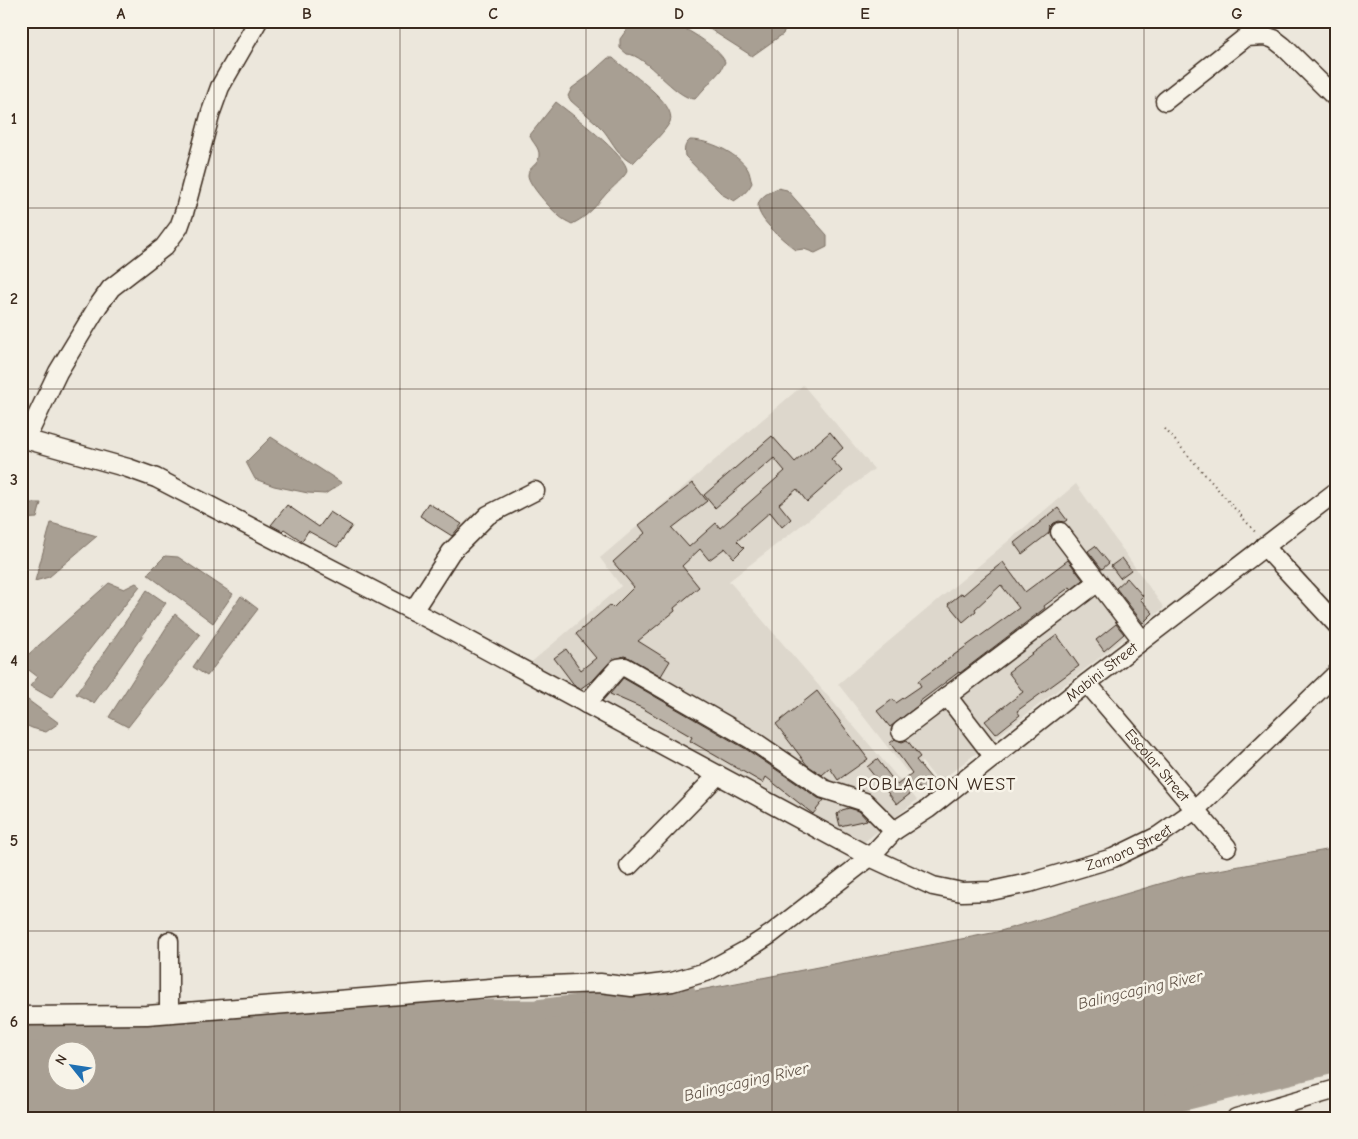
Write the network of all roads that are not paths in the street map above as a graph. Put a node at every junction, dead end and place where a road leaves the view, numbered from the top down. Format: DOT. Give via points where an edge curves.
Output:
graph roads {
  1 [pos="258,21"];
  2 [pos="1337,99"];
  3 [pos="1165,101"];
  4 [pos="23,438"];
  5 [pos="535,491"];
  6 [pos="1337,491"];
  7 [pos="1060,532"];
  8 [pos="1265,545"];
  9 [pos="1098,582"];
  10 [pos="413,611"];
  11 [pos="1337,625"];
  12 [pos="1142,640"];
  13 [pos="1337,673"];
  14 [pos="1087,683"];
  15 [pos="947,696"];
  16 [pos="586,704"];
  17 [pos="901,731"];
  18 [pos="994,756"];
  19 [pos="718,775"];
  20 [pos="1195,810"];
  21 [pos="894,831"];
  22 [pos="1227,847"];
  23 [pos="870,857"];
  24 [pos="629,866"];
  25 [pos="169,941"];
  26 [pos="169,1012"];
  27 [pos="21,1016"];
  28 [pos="1337,1090"];
  29 [pos="1236,1118"];
  1 -- 4 [label="street" via="217,95 179,227 164,248 111,288 58,372"];
  2 -- 3 [label="street" via="1283,46 1265,36 1246,38"];
  4 -- 10 [label="street, Zamora Street" via="156,478"];
  5 -- 10 [label="street" via="488,515 451,552"];
  6 -- 8 [label="street, Mabini Street"];
  7 -- 9 [label="street"];
  8 -- 11 [label="street"];
  8 -- 12 [label="street, Mabini Street"];
  9 -- 12 [label="street"];
  9 -- 15 [label="street"];
  10 -- 16 [label="street, Zamora Street"];
  12 -- 14 [label="street, Mabini Street"];
  13 -- 20 [label="street, Zamora Street"];
  14 -- 18 [label="street, Mabini Street"];
  14 -- 20 [label="street, Escolar Street"];
  15 -- 17 [label="street"];
  15 -- 18 [label="street"];
  16 -- 19 [label="street, Zamora Street"];
  16 -- 21 [label="street" via="618,668 625,667 752,740 824,789 865,802"];
  18 -- 21 [label="street, Mabini Street" via="928,809"];
  19 -- 23 [label="street, Zamora Street"];
  19 -- 24 [label="street"];
  20 -- 22 [label="street, Escolar Street"];
  20 -- 23 [label="street, Zamora Street" via="1158,836 1114,858 991,891 962,892 933,886"];
  21 -- 23 [label="street, Mabini Street"];
  23 -- 26 [label="street, Mabini Street" via="757,943 706,972 672,982 632,986 600,983 502,987"];
  25 -- 26 [label="street"];
  26 -- 27 [label="street, Mabini Street"];
  28 -- 29 [label="street"];
}
